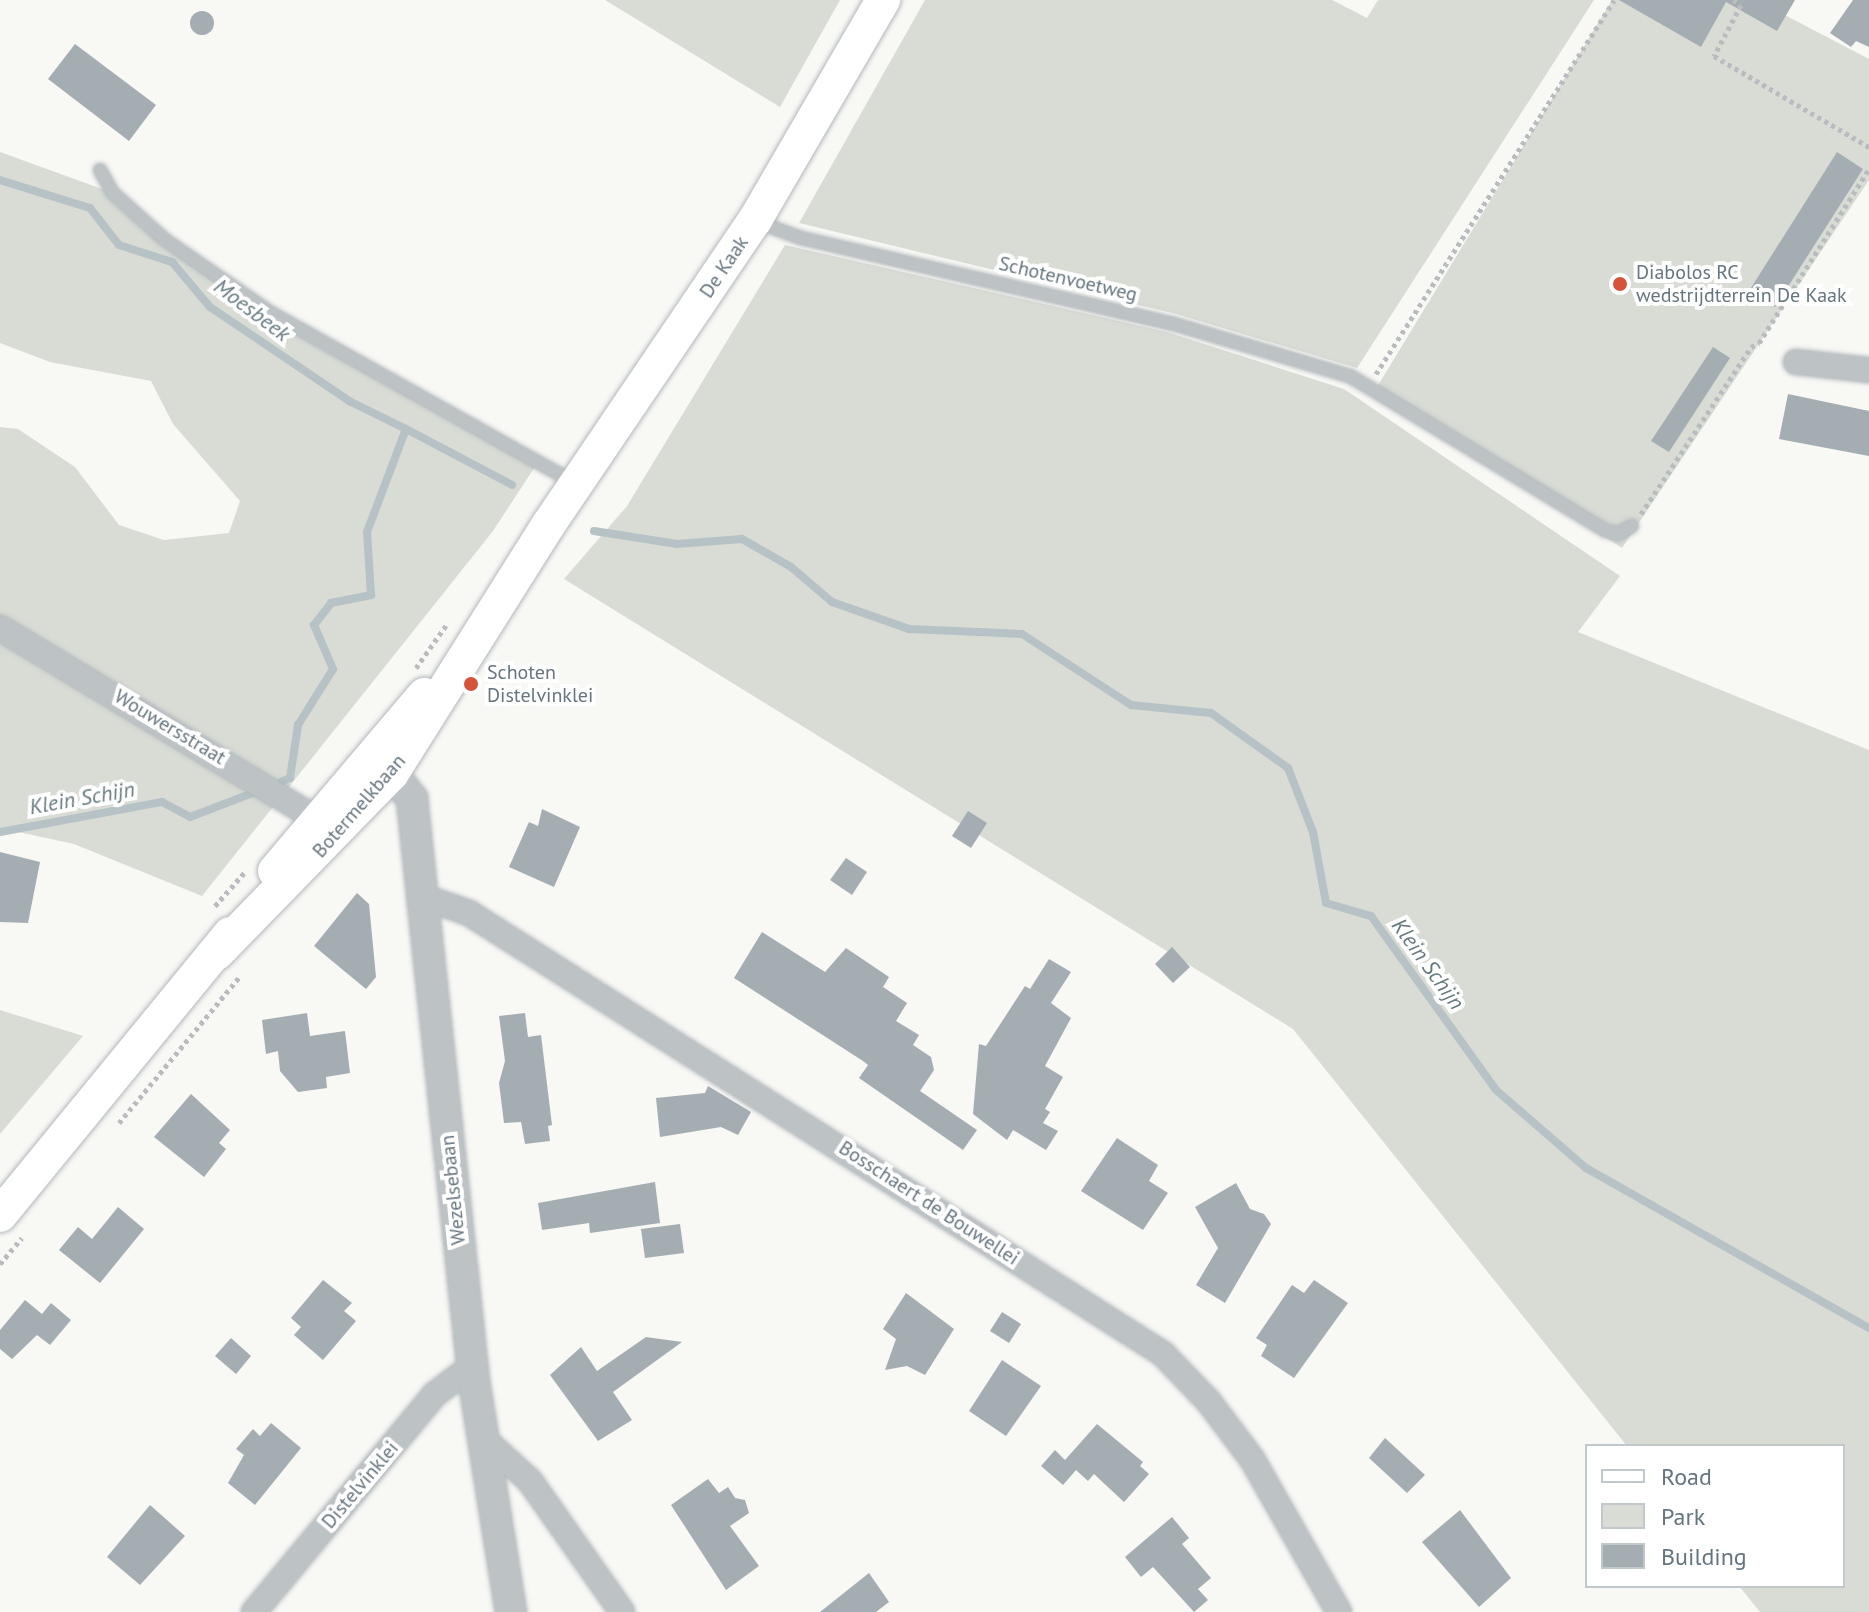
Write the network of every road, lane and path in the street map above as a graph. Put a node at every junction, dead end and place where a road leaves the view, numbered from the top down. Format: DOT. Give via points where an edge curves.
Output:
graph roads {
  1 [pos="883,0"];
  2 [pos="1614,0"];
  3 [pos="1733,0"];
  4 [pos="1869,147"];
  5 [pos="1869,169"];
  6 [pos="100,170"];
  7 [pos="755,220"];
  8 [pos="1796,362"];
  9 [pos="1869,370"];
  10 [pos="1368,387"];
  11 [pos="577,483"];
  12 [pos="549,524"];
  13 [pos="1632,526"];
  14 [pos="0,628"];
  15 [pos="462,629"];
  16 [pos="414,670"];
  17 [pos="392,773"];
  18 [pos="327,824"];
  19 [pos="424,897"];
  20 [pos="0,1215"];
  21 [pos="472,1366"];
  22 [pos="484,1439"];
  23 [pos="254,1612"];
  24 [pos="511,1612"];
  25 [pos="622,1612"];
  26 [pos="1339,1612"];
  1 -- 7 [label="main road, De Kaak"];
  2 -- 10 [label="path"];
  3 -- 4 [label="path" via="1741,5 1714,56"];
  5 -- 13 [label="path" via="1759,343 1751,347"];
  6 -- 11 [label="lane" via="113,193 164,239 271,313"];
  7 -- 10 [label="lane, Schotenvoetweg" via="801,238 1174,324 1350,376"];
  7 -- 11 [label="main road, De Kaak"];
  8 -- 9 [label="street"];
  10 -- 13 [label="lane, Schotenvoetweg" via="1604,530 1618,534"];
  11 -- 12 [label="main road, De Kaak"];
  12 -- 15 [label="main road, Botermelkbaan"];
  14 -- 18 [label="street, Wouwersstraat"];
  15 -- 16 [label="path"];
  15 -- 17 [label="main road, Botermelkbaan"];
  15 -- 18 [label="main road, Botermelkbaan"];
  17 -- 18 [label="main road, Botermelkbaan"];
  17 -- 19 [label="street, Wezelsebaan" via="412,799"];
  18 -- 20 [label="main road, Botermelkbaan"];
  19 -- 21 [label="street, Wezelsebaan"];
  19 -- 26 [label="street, Bosschaert de Bouwellei" via="469,913 1163,1354 1209,1402 1252,1459"];
  21 -- 22 [label="street, Wezelsebaan"];
  21 -- 23 [label="street, Distelvinklei" via="434,1395"];
  22 -- 24 [label="street, Wezelsebaan"];
  22 -- 25 [label="street" via="530,1481"];
}
